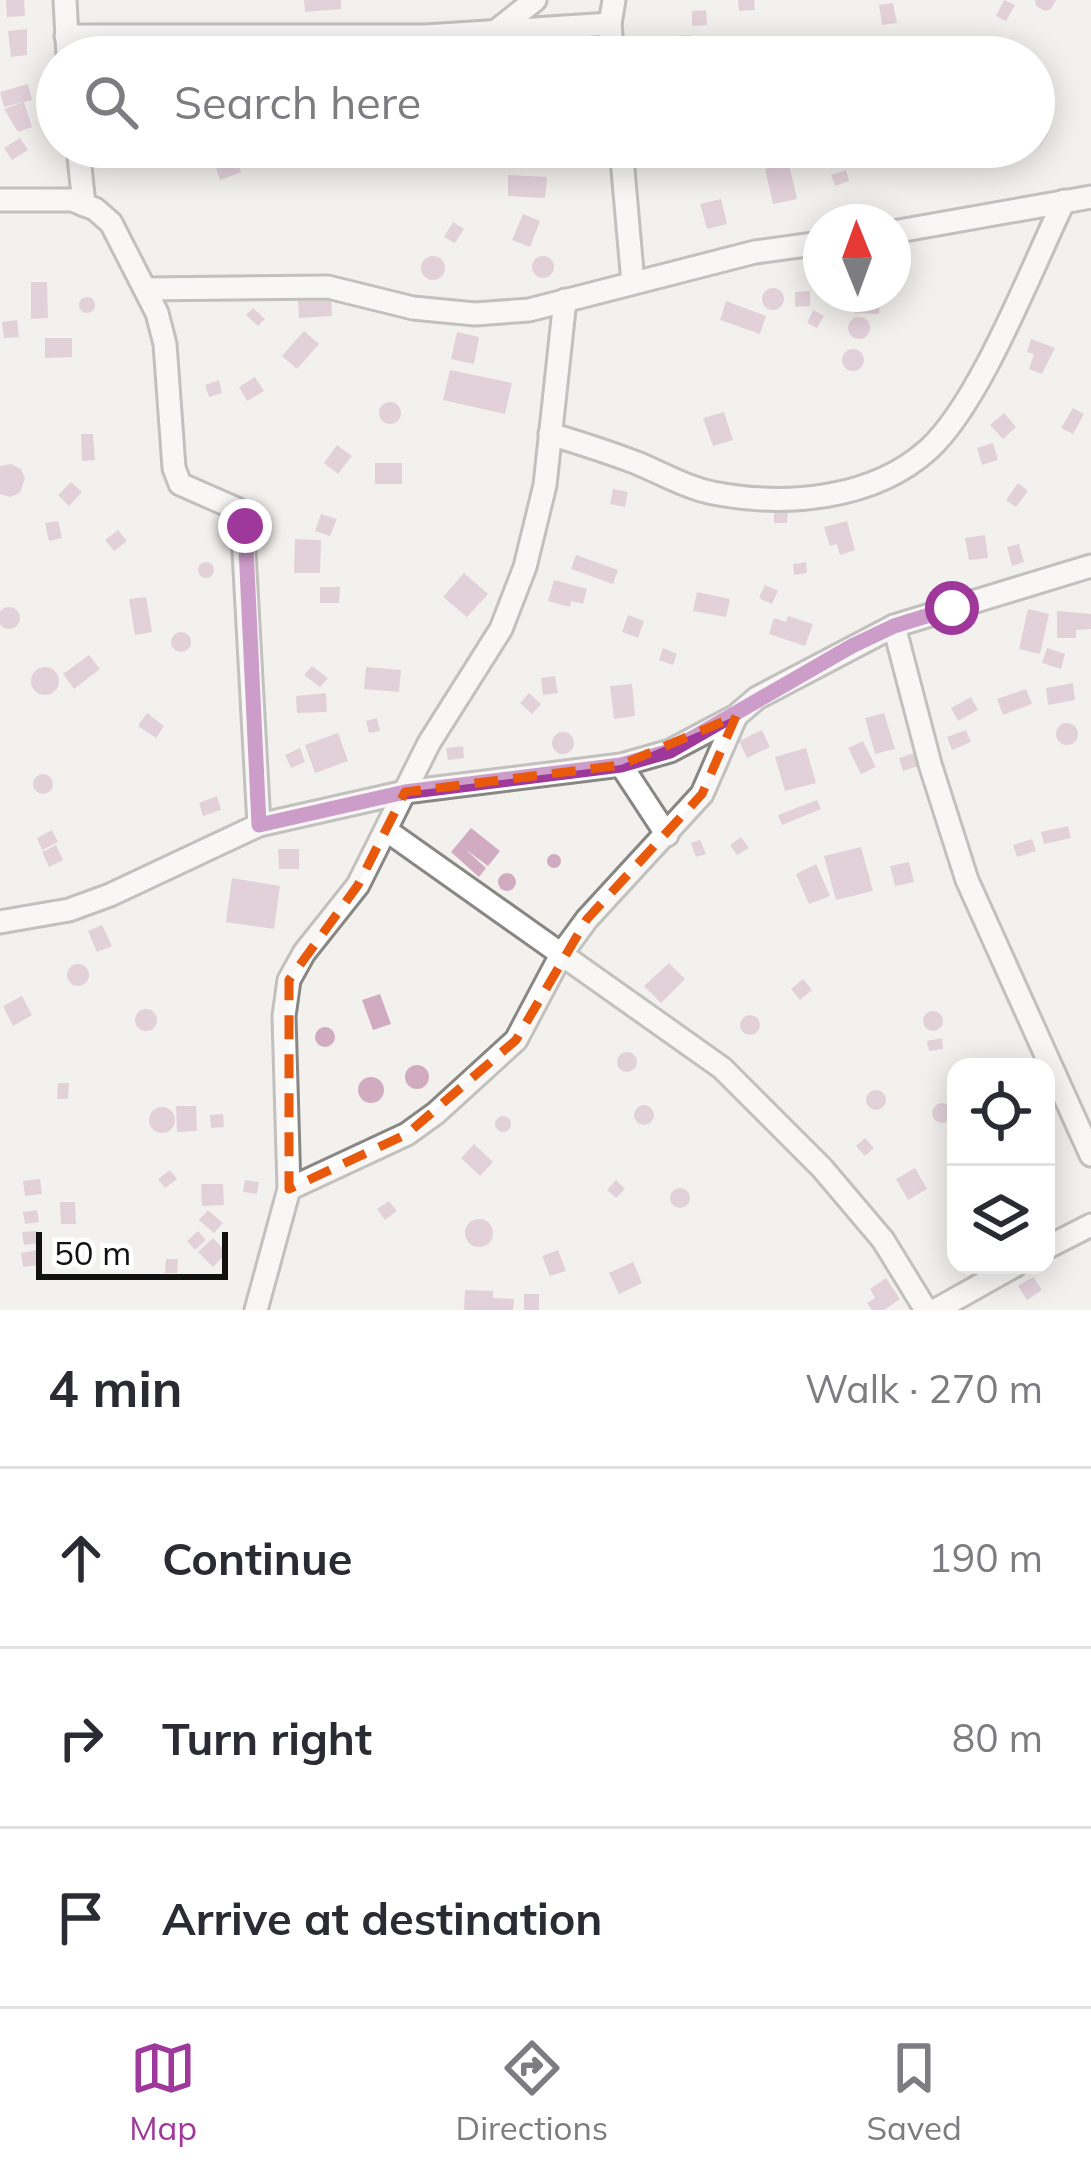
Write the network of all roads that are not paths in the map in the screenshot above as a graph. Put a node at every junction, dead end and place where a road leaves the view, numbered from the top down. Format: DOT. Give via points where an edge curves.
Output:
graph roads {
  1 [pos="65,0"];
  2 [pos="535,0"];
  3 [pos="614,0"];
  4 [pos="610,24"];
  5 [pos="495,32"];
  6 [pos="67,36"];
  7 [pos="426,36"];
  8 [pos="611,36"];
  9 [pos="80,168"];
  10 [pos="623,168"];
  11 [pos="1083,194"];
  12 [pos="0,200"];
  13 [pos="84,205"];
  14 [pos="911,228"];
  15 [pos="803,245"];
  16 [pos="633,284"];
  17 [pos="145,290"];
  18 [pos="565,300"];
  19 [pos="550,434"];
  20 [pos="1091,566"];
  21 [pos="894,626"];
  22 [pos="736,716"];
  23 [pos="621,765"];
  24 [pos="405,792"];
  25 [pos="259,825"];
  26 [pos="386,830"];
  27 [pos="667,836"];
  28 [pos="0,922"];
  29 [pos="562,952"];
  30 [pos="1091,1155"];
  31 [pos="289,1189"];
  32 [pos="1091,1225"];
  33 [pos="1055,1243"];
  34 [pos="1000,1274"];
  35 [pos="256,1310"];
  36 [pos="926,1310"];
  37 [pos="936,1310"];
  1 -- 6 [label="street"];
  2 -- 5 [label="street"];
  3 -- 4 [label="street"];
  4 -- 5 [label="street"];
  4 -- 8 [label="street"];
  5 -- 7 [label="street"];
  9 -- 13 [label="street"];
  10 -- 16 [label="street"];
  11 -- 14 [label="street"];
  11 -- 19 [label="street" via="934,445 854,490 816,499 715,494"];
  12 -- 13 [label="street"];
  13 -- 17 [label="street" via="112,223"];
  15 -- 16 [label="street"];
  16 -- 18 [label="street"];
  17 -- 18 [label="street" via="328,287 475,314"];
  17 -- 25 [label="street" via="165,344 180,484 237,508 245,526"];
  18 -- 19 [label="street"];
  19 -- 24 [label="street" via="525,566 501,629"];
  20 -- 21 [label="street"];
  21 -- 22 [label="street"];
  21 -- 30 [label="street" via="968,880"];
  22 -- 23 [label="street" via="670,751"];
  22 -- 27 [label="street" via="702,794"];
  23 -- 24 [label="street"];
  23 -- 27 [label="street"];
  24 -- 25 [label="street"];
  24 -- 26 [label="street"];
  25 -- 28 [label="street" via="110,895"];
  26 -- 29 [label="street"];
  26 -- 31 [label="street" via="358,886 289,980"];
  27 -- 29 [label="street"];
  29 -- 31 [label="street" via="516,1040 436,1113"];
  29 -- 36 [label="street" via="722,1068 883,1240"];
  31 -- 35 [label="street"];
  32 -- 33 [label="street"];
  34 -- 37 [label="street"];
}
